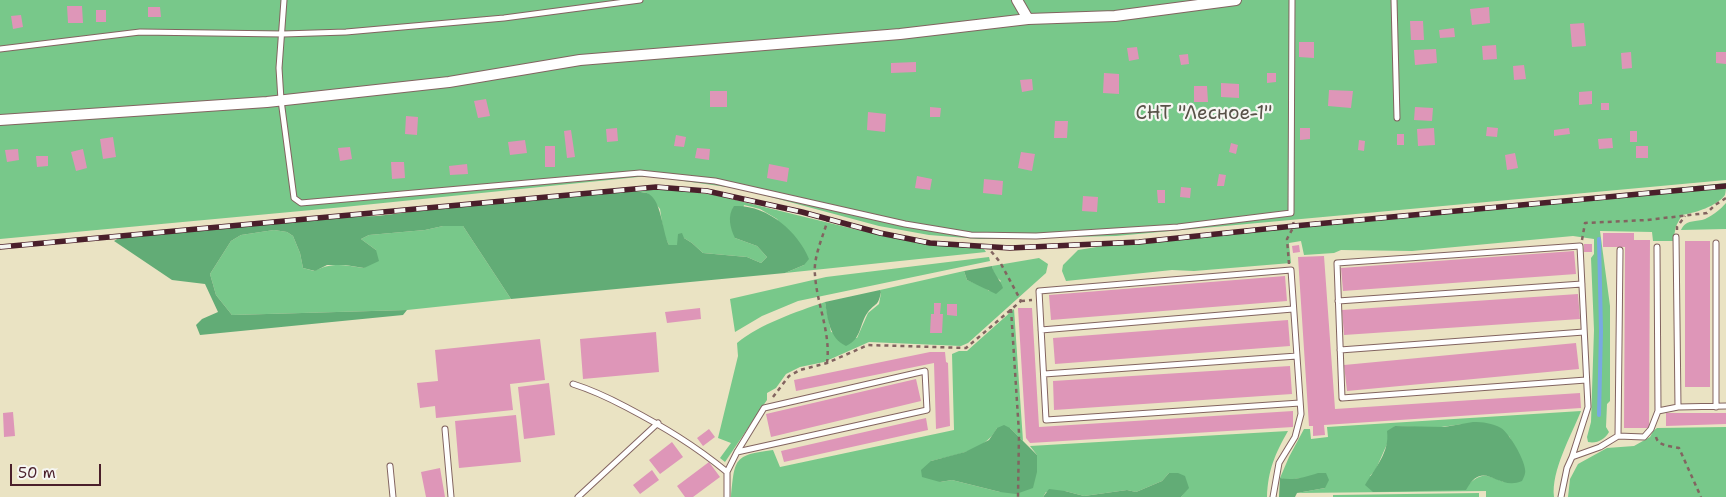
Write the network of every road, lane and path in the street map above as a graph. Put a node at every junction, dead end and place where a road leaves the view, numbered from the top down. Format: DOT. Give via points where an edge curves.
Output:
graph roads {
  1 [pos="284,0"];
  2 [pos="640,0"];
  3 [pos="1017,0"];
  4 [pos="1236,0"];
  5 [pos="1292,0"];
  6 [pos="1394,0"];
  7 [pos="1028,19"];
  8 [pos="282,34"];
  9 [pos="0,49"];
  10 [pos="281,100"];
  11 [pos="1397,118"];
  12 [pos="0,120"];
  13 [pos="1726,198"];
  14 [pos="1725,203"];
  15 [pos="826,206"];
  16 [pos="1291,213"];
  17 [pos="1685,216"];
  18 [pos="971,235"];
  19 [pos="1676,237"];
  20 [pos="1716,243"];
  21 [pos="1580,246"];
  22 [pos="1657,246"];
  23 [pos="1620,250"];
  24 [pos="1291,270"];
  25 [pos="1582,284"];
  26 [pos="1338,301"];
  27 [pos="1011,308"];
  28 [pos="1294,309"];
  29 [pos="1041,330"];
  30 [pos="1584,332"];
  31 [pos="1340,350"];
  32 [pos="1297,356"];
  33 [pos="827,363"];
  34 [pos="1044,374"];
  35 [pos="1586,380"];
  36 [pos="573,384"];
  37 [pos="1300,403"];
  38 [pos="1726,406"];
  39 [pos="1678,407"];
  40 [pos="1716,407"];
  41 [pos="764,408"];
  42 [pos="1658,411"];
  43 [pos="658,423"];
  44 [pos="1652,426"];
  45 [pos="445,429"];
  46 [pos="1618,436"];
  47 [pos="737,452"];
  48 [pos="1572,457"];
  49 [pos="390,466"];
  50 [pos="727,472"];
  51 [pos="393,497"];
  52 [pos="451,497"];
  53 [pos="578,497"];
  54 [pos="727,497"];
  55 [pos="1018,497"];
  56 [pos="1273,497"];
  57 [pos="1561,497"];
  58 [pos="1701,497"];
  1 -- 8 [label="lane"];
  2 -- 8 [label="lane" via="504,18 346,32"];
  3 -- 7 [label="street"];
  4 -- 7 [label="street" via="1115,16"];
  5 -- 16 [label="lane"];
  6 -- 11 [label="lane"];
  7 -- 10 [label="street" via="900,34 580,60 449,82"];
  8 -- 9 [label="lane" via="140,32"];
  8 -- 10 [label="lane"];
  10 -- 12 [label="street"];
  10 -- 15 [label="lane" via="294,198 301,203 640,173 715,181"];
  13 -- 14 [label="path"];
  13 -- 17 [label="path" via="1707,213"];
  15 -- 18 [label="lane"];
  15 -- 33 [label="path" via="828,219 818,248 814,274 829,348"];
  16 -- 18 [label="lane" via="1178,227 1036,236"];
  16 -- 24 [label="path" via="1294,226 1287,239"];
  17 -- 19 [label="path" via="1677,226"];
  17 -- 21 [label="path" via="1585,223"];
  18 -- 27 [label="path" via="987,246 1000,262 1021,301"];
  19 -- 39 [label="lane"];
  20 -- 40 [label="lane"];
  21 -- 25 [label="lane"];
  21 -- 26 [label="lane" via="1336,263"];
  22 -- 42 [label="lane"];
  23 -- 46 [label="lane"];
  24 -- 28 [label="lane"];
  24 -- 29 [label="lane" via="1039,291"];
  25 -- 26 [label="lane"];
  25 -- 30 [label="lane"];
  26 -- 31 [label="lane"];
  27 -- 33 [label="path" via="966,348 868,345"];
  27 -- 55 [label="path" via="1019,433"];
  28 -- 29 [label="lane"];
  28 -- 32 [label="lane"];
  29 -- 34 [label="lane"];
  30 -- 31 [label="lane"];
  30 -- 35 [label="lane"];
  31 -- 35 [label="lane" via="1342,398"];
  32 -- 34 [label="lane"];
  32 -- 37 [label="lane"];
  33 -- 41 [label="path" via="789,376"];
  34 -- 37 [label="lane" via="1046,420"];
  35 -- 48 [label="lane" via="1588,407"];
  36 -- 43 [label="lane" via="591,389"];
  37 -- 56 [label="lane" via="1301,414 1295,436 1279,463"];
  38 -- 40 [label="lane"];
  39 -- 40 [label="lane"];
  39 -- 42 [label="lane"];
  41 -- 47 [label="lane"];
  41 -- 47 [label="lane" via="925,371 927,410"];
  42 -- 44 [label="lane"];
  43 -- 50 [label="lane"];
  43 -- 53 [label="lane"];
  44 -- 46 [label="lane" via="1644,437"];
  44 -- 58 [label="path" via="1657,440 1679,448"];
  45 -- 52 [label="lane"];
  46 -- 48 [label="lane" via="1600,447"];
  47 -- 50 [label="lane"];
  48 -- 57 [label="lane"];
  49 -- 51 [label="lane"];
  50 -- 54 [label="lane"];
}
